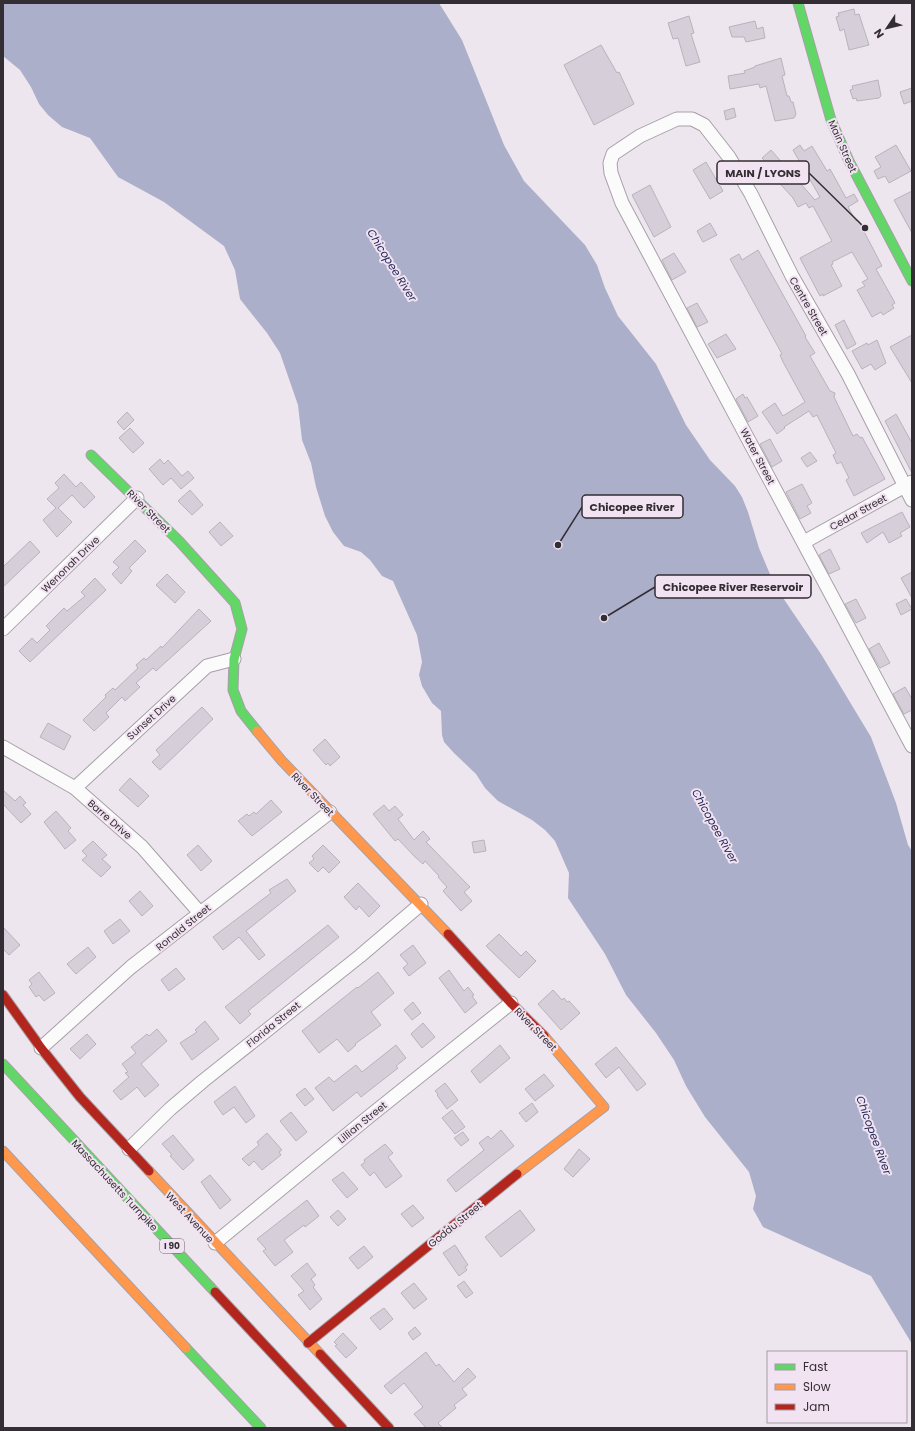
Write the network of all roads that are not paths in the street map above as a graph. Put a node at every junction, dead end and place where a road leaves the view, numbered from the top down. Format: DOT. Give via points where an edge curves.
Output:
graph roads {
  1 [pos="798,3"];
  2 [pos="610,163"];
  3 [pos="912,281"];
  4 [pos="91,456"];
  5 [pos="908,484"];
  6 [pos="137,498"];
  7 [pos="912,500"];
  8 [pos="804,542"];
  9 [pos="3,628"];
  10 [pos="234,659"];
  11 [pos="912,746"];
  12 [pos="3,747"];
  13 [pos="75,788"];
  14 [pos="330,812"];
  15 [pos="421,904"];
  16 [pos="200,913"];
  17 [pos="3,995"];
  18 [pos="511,1003"];
  19 [pos="41,1048"];
  20 [pos="3,1064"];
  21 [pos="604,1107"];
  22 [pos="129,1150"];
  23 [pos="3,1151"];
  24 [pos="215,1243"];
  25 [pos="308,1343"];
  26 [pos="261,1428"];
  27 [pos="342,1428"];
  28 [pos="389,1428"];
  1 -- 3 [label="main road, Main Street" via="831,120 849,161"];
  2 -- 5 [label="street, Centre Street" via="618,149 678,119 704,125 751,194 792,276"];
  2 -- 8 [label="street, Water Street" via="610,173 622,203"];
  4 -- 6 [label="main road, River Street"];
  5 -- 7 [label="street, Centre Street"];
  5 -- 8 [label="street, Cedar Street"];
  6 -- 9 [label="street, Wenonah Drive"];
  6 -- 10 [label="main road, River Street" via="235,603 242,629"];
  8 -- 11 [label="street, Water Street"];
  10 -- 13 [label="street, Sunset Drive" via="207,666"];
  10 -- 14 [label="main road, River Street" via="233,690 241,711 282,761"];
  12 -- 13 [label="street, Barre Drive"];
  13 -- 16 [label="street, Barre Drive" via="142,847"];
  14 -- 15 [label="main road, River Street"];
  14 -- 16 [label="street, Ronald Street"];
  15 -- 18 [label="main road, River Street"];
  15 -- 22 [label="street, Florida Street" via="203,1081 170,1109"];
  16 -- 19 [label="street, Ronald Street" via="132,967"];
  17 -- 19 [label="main road, West Avenue"];
  18 -- 21 [label="main road, River Street" via="556,1048"];
  18 -- 24 [label="street, Lillian Street"];
  19 -- 22 [label="main road, West Avenue" via="80,1098"];
  20 -- 27 [label="main road, Massachusetts Turnpike / I 90"];
  21 -- 25 [label="main road, Goddu Street"];
  22 -- 24 [label="main road, West Avenue"];
  23 -- 26 [label="main road"];
  24 -- 25 [label="main road, West Avenue"];
  25 -- 28 [label="main road, West Avenue"];
}
